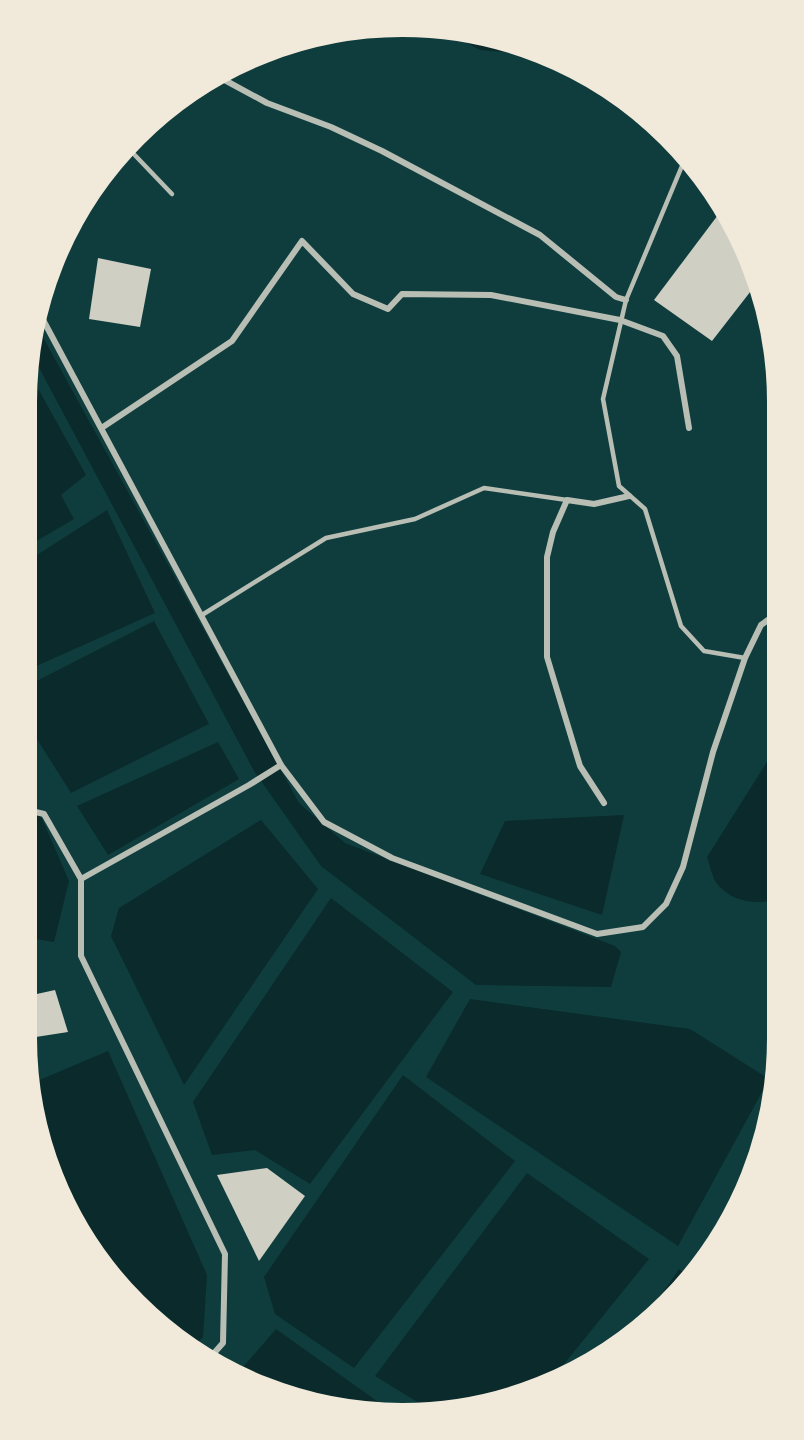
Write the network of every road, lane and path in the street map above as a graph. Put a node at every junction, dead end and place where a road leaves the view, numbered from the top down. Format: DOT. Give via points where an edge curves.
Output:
graph roads {
  1 [pos="223,79"];
  2 [pos="132,151"];
  3 [pos="683,164"];
  4 [pos="172,194"];
  5 [pos="626,300"];
  6 [pos="43,319"];
  7 [pos="620,320"];
  8 [pos="103,427"];
  9 [pos="689,428"];
  10 [pos="629,496"];
  11 [pos="567,500"];
  12 [pos="202,615"];
  13 [pos="771,618"];
  14 [pos="746,658"];
  15 [pos="281,765"];
  16 [pos="604,803"];
  17 [pos="33,811"];
  18 [pos="81,879"];
  19 [pos="212,1355"];
  1 -- 5 [label="street" via="267,103 382,151 540,235 616,297"];
  2 -- 4 [label="lane"];
  3 -- 5 [label="lane"];
  5 -- 7 [label="lane"];
  6 -- 8 [label="street"];
  7 -- 8 [label="street" via="491,295 402,294 388,309 353,294 303,241 232,341"];
  7 -- 9 [label="street" via="663,336 668,343 676,356"];
  7 -- 10 [label="lane" via="603,399 619,486"];
  8 -- 12 [label="street"];
  10 -- 11 [label="street" via="594,504"];
  10 -- 14 [label="lane" via="645,509 652,526 681,626 704,651"];
  11 -- 12 [label="lane" via="484,488 415,519 326,538"];
  11 -- 16 [label="street" via="547,557 547,657 580,766"];
  12 -- 15 [label="street"];
  13 -- 14 [label="street" via="761,625"];
  14 -- 15 [label="street" via="713,752 683,867 666,904 643,927 597,934 392,858 324,822"];
  15 -- 18 [label="street"];
  17 -- 18 [label="street" via="44,814"];
  18 -- 19 [label="street" via="81,957 225,1254 223,1343"];
}
